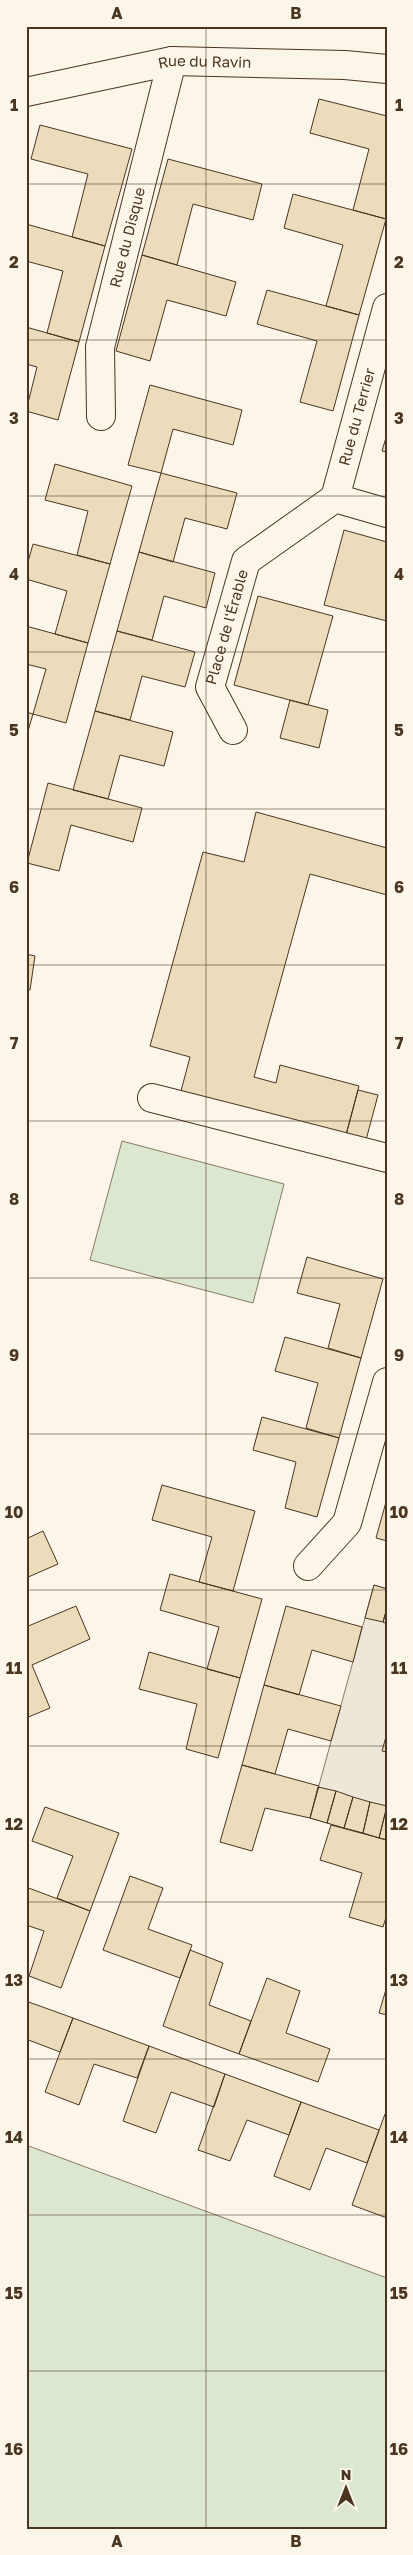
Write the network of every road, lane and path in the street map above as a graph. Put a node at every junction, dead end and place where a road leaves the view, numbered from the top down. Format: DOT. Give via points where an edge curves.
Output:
graph roads {
  1 [pos="172,61"];
  2 [pos="387,69"];
  3 [pos="26,92"];
  4 [pos="387,308"];
  5 [pos="102,416"];
  6 [pos="335,498"];
  7 [pos="387,513"];
  8 [pos="233,730"];
  9 [pos="152,1098"];
  10 [pos="387,1158"];
  11 [pos="387,1382"];
  12 [pos="308,1566"];
  1 -- 2 [label="street, Rue du Ravin"];
  1 -- 3 [label="street, Rue du Ravin"];
  1 -- 5 [label="street, Rue du Disque" via="100,347"];
  4 -- 6 [label="street, Rue du Terrier"];
  6 -- 7 [label="street"];
  6 -- 8 [label="street, Place de l'Érable" via="246,561 210,687"];
  9 -- 10 [label="street"];
  11 -- 12 [label="street" via="348,1523"];
}
